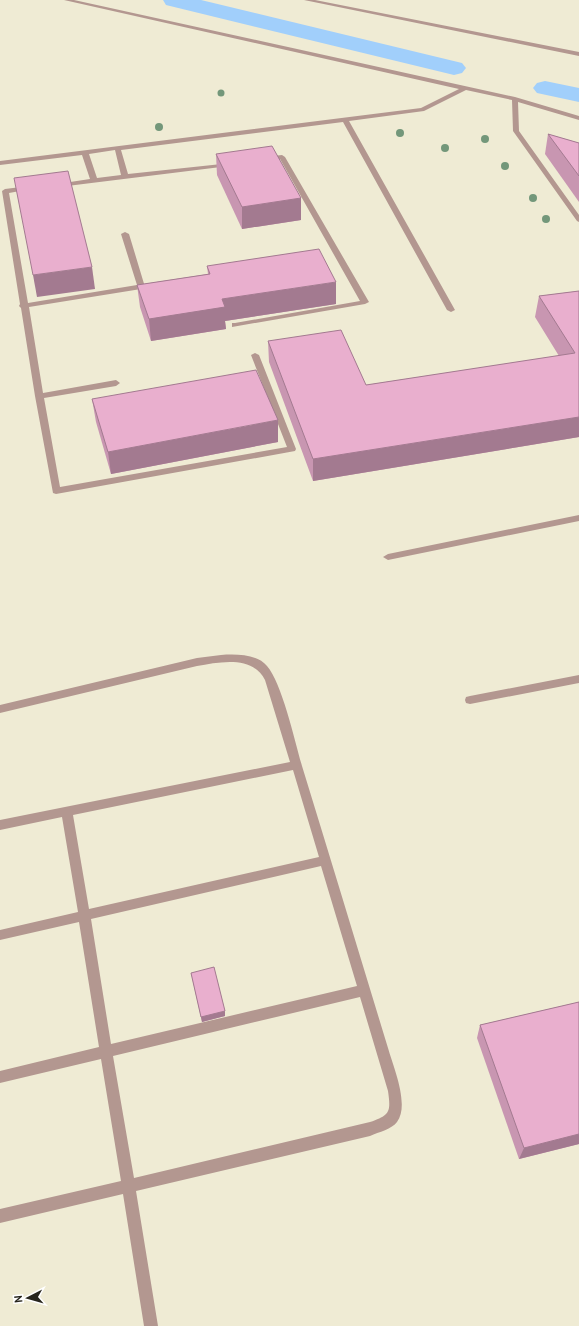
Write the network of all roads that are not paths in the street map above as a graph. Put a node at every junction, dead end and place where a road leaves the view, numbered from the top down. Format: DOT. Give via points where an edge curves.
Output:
graph roads {
  1 [pos="67,0"];
  2 [pos="307,0"];
  3 [pos="321,2"];
  4 [pos="579,54"];
  5 [pos="465,88"];
  6 [pos="516,99"];
  7 [pos="579,118"];
  8 [pos="345,119"];
  9 [pos="118,149"];
  10 [pos="85,153"];
  11 [pos="259,160"];
  12 [pos="0,163"];
  13 [pos="235,163"];
  14 [pos="125,176"];
  15 [pos="94,180"];
  16 [pos="50,186"];
  17 [pos="34,188"];
  18 [pos="579,220"];
  19 [pos="125,234"];
  20 [pos="24,306"];
  21 [pos="451,310"];
  22 [pos="235,325"];
  23 [pos="255,355"];
  24 [pos="116,383"];
  25 [pos="39,396"];
  26 [pos="579,518"];
  27 [pos="388,557"];
  28 [pos="579,679"];
  29 [pos="470,700"];
  30 [pos="0,709"];
  31 [pos="297,765"];
  32 [pos="67,811"];
  33 [pos="0,825"];
  34 [pos="325,860"];
  35 [pos="84,916"];
  36 [pos="0,936"];
  37 [pos="364,990"];
  38 [pos="106,1051"];
  39 [pos="0,1077"];
  40 [pos="128,1186"];
  41 [pos="0,1216"];
  42 [pos="151,1326"];
  1 -- 5 [label="street"];
  2 -- 3 [label="street"];
  3 -- 4 [label="street"];
  5 -- 6 [label="street"];
  5 -- 8 [label="street" via="422,110"];
  6 -- 7 [label="street"];
  6 -- 18 [label="street" via="516,131"];
  8 -- 9 [label="street"];
  8 -- 21 [label="street"];
  9 -- 10 [label="street"];
  9 -- 14 [label="street"];
  10 -- 12 [label="street"];
  10 -- 15 [label="street"];
  11 -- 22 [label="street" via="282,157 365,302"];
  13 -- 14 [label="street"];
  14 -- 15 [label="street"];
  15 -- 16 [label="street"];
  17 -- 20 [label="street" via="5,191"];
  19 -- 20 [label="street" via="141,287"];
  20 -- 25 [label="street"];
  23 -- 25 [label="street" via="292,449 56,491"];
  24 -- 25 [label="street"];
  26 -- 27 [label="street"];
  28 -- 29 [label="street"];
  30 -- 31 [label="street" via="197,662 227,658 248,661 262,667 271,682"];
  31 -- 32 [label="street"];
  31 -- 34 [label="street"];
  32 -- 33 [label="street"];
  32 -- 35 [label="street"];
  34 -- 35 [label="street"];
  34 -- 37 [label="street"];
  35 -- 36 [label="street"];
  35 -- 38 [label="street"];
  37 -- 38 [label="street"];
  37 -- 40 [label="street" via="394,1091 397,1109 390,1122 370,1129"];
  38 -- 39 [label="street"];
  38 -- 40 [label="street"];
  40 -- 41 [label="street"];
  40 -- 42 [label="street"];
}
